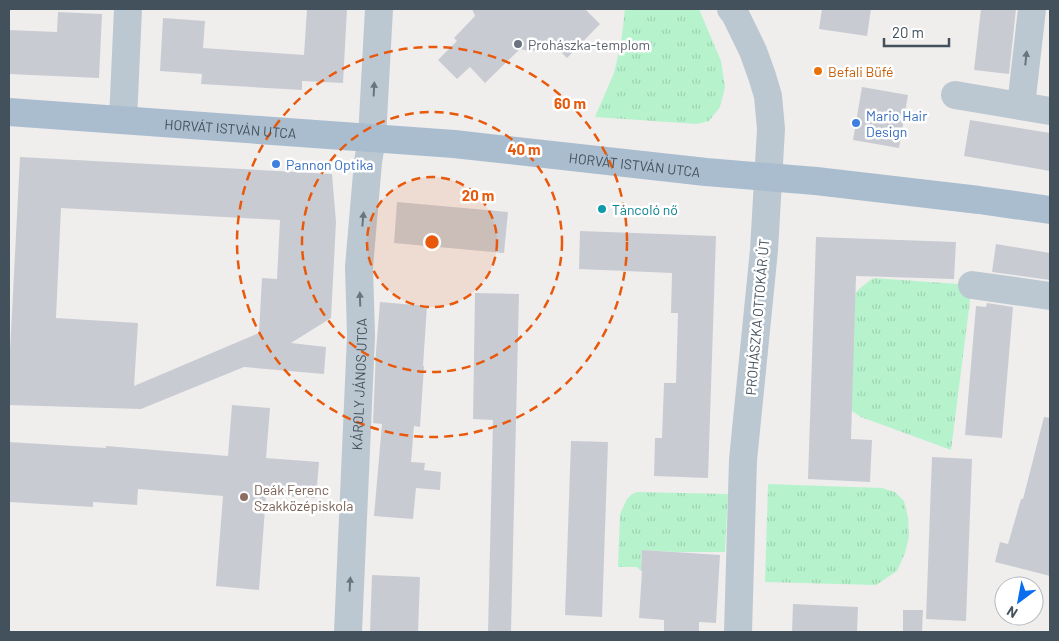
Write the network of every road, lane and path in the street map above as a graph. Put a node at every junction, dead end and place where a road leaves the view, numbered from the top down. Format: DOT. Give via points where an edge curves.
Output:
graph roads {
  1 [pos="128,9"];
  2 [pos="378,9"];
  3 [pos="731,9"];
  4 [pos="1032,9"];
  5 [pos="955,95"];
  6 [pos="1021,106"];
  7 [pos="1050,111"];
  8 [pos="9,112"];
  9 [pos="123,120"];
  10 [pos="372,138"];
  11 [pos="769,177"];
  12 [pos="1050,210"];
  13 [pos="972,285"];
  14 [pos="1050,296"];
  15 [pos="348,632"];
  16 [pos="738,632"];
  1 -- 9 [label="street"];
  10 -- 2 [label="street, KÁROLY JÁNOS UTCA, one-way"];
  3 -- 11 [label="street, PROHÁSZKA OTTOKÁR ÚT" via="753,51 768,96 771,128"];
  6 -- 4 [label="street, one-way"];
  5 -- 6 [label="street"];
  6 -- 7 [label="street"];
  8 -- 9 [label="main road, HORVÁT ISTVÁN UTCA"];
  9 -- 10 [label="main road, HORVÁT ISTVÁN UTCA"];
  10 -- 11 [label="main road, HORVÁT ISTVÁN UTCA"];
  15 -- 10 [label="street, KÁROLY JÁNOS UTCA, one-way" via="361,336 359,267"];
  11 -- 12 [label="main road, HORVÁT ISTVÁN UTCA"];
  11 -- 16 [label="street, PROHÁSZKA OTTOKÁR ÚT" via="743,460"];
  13 -- 14 [label="street"];
}
